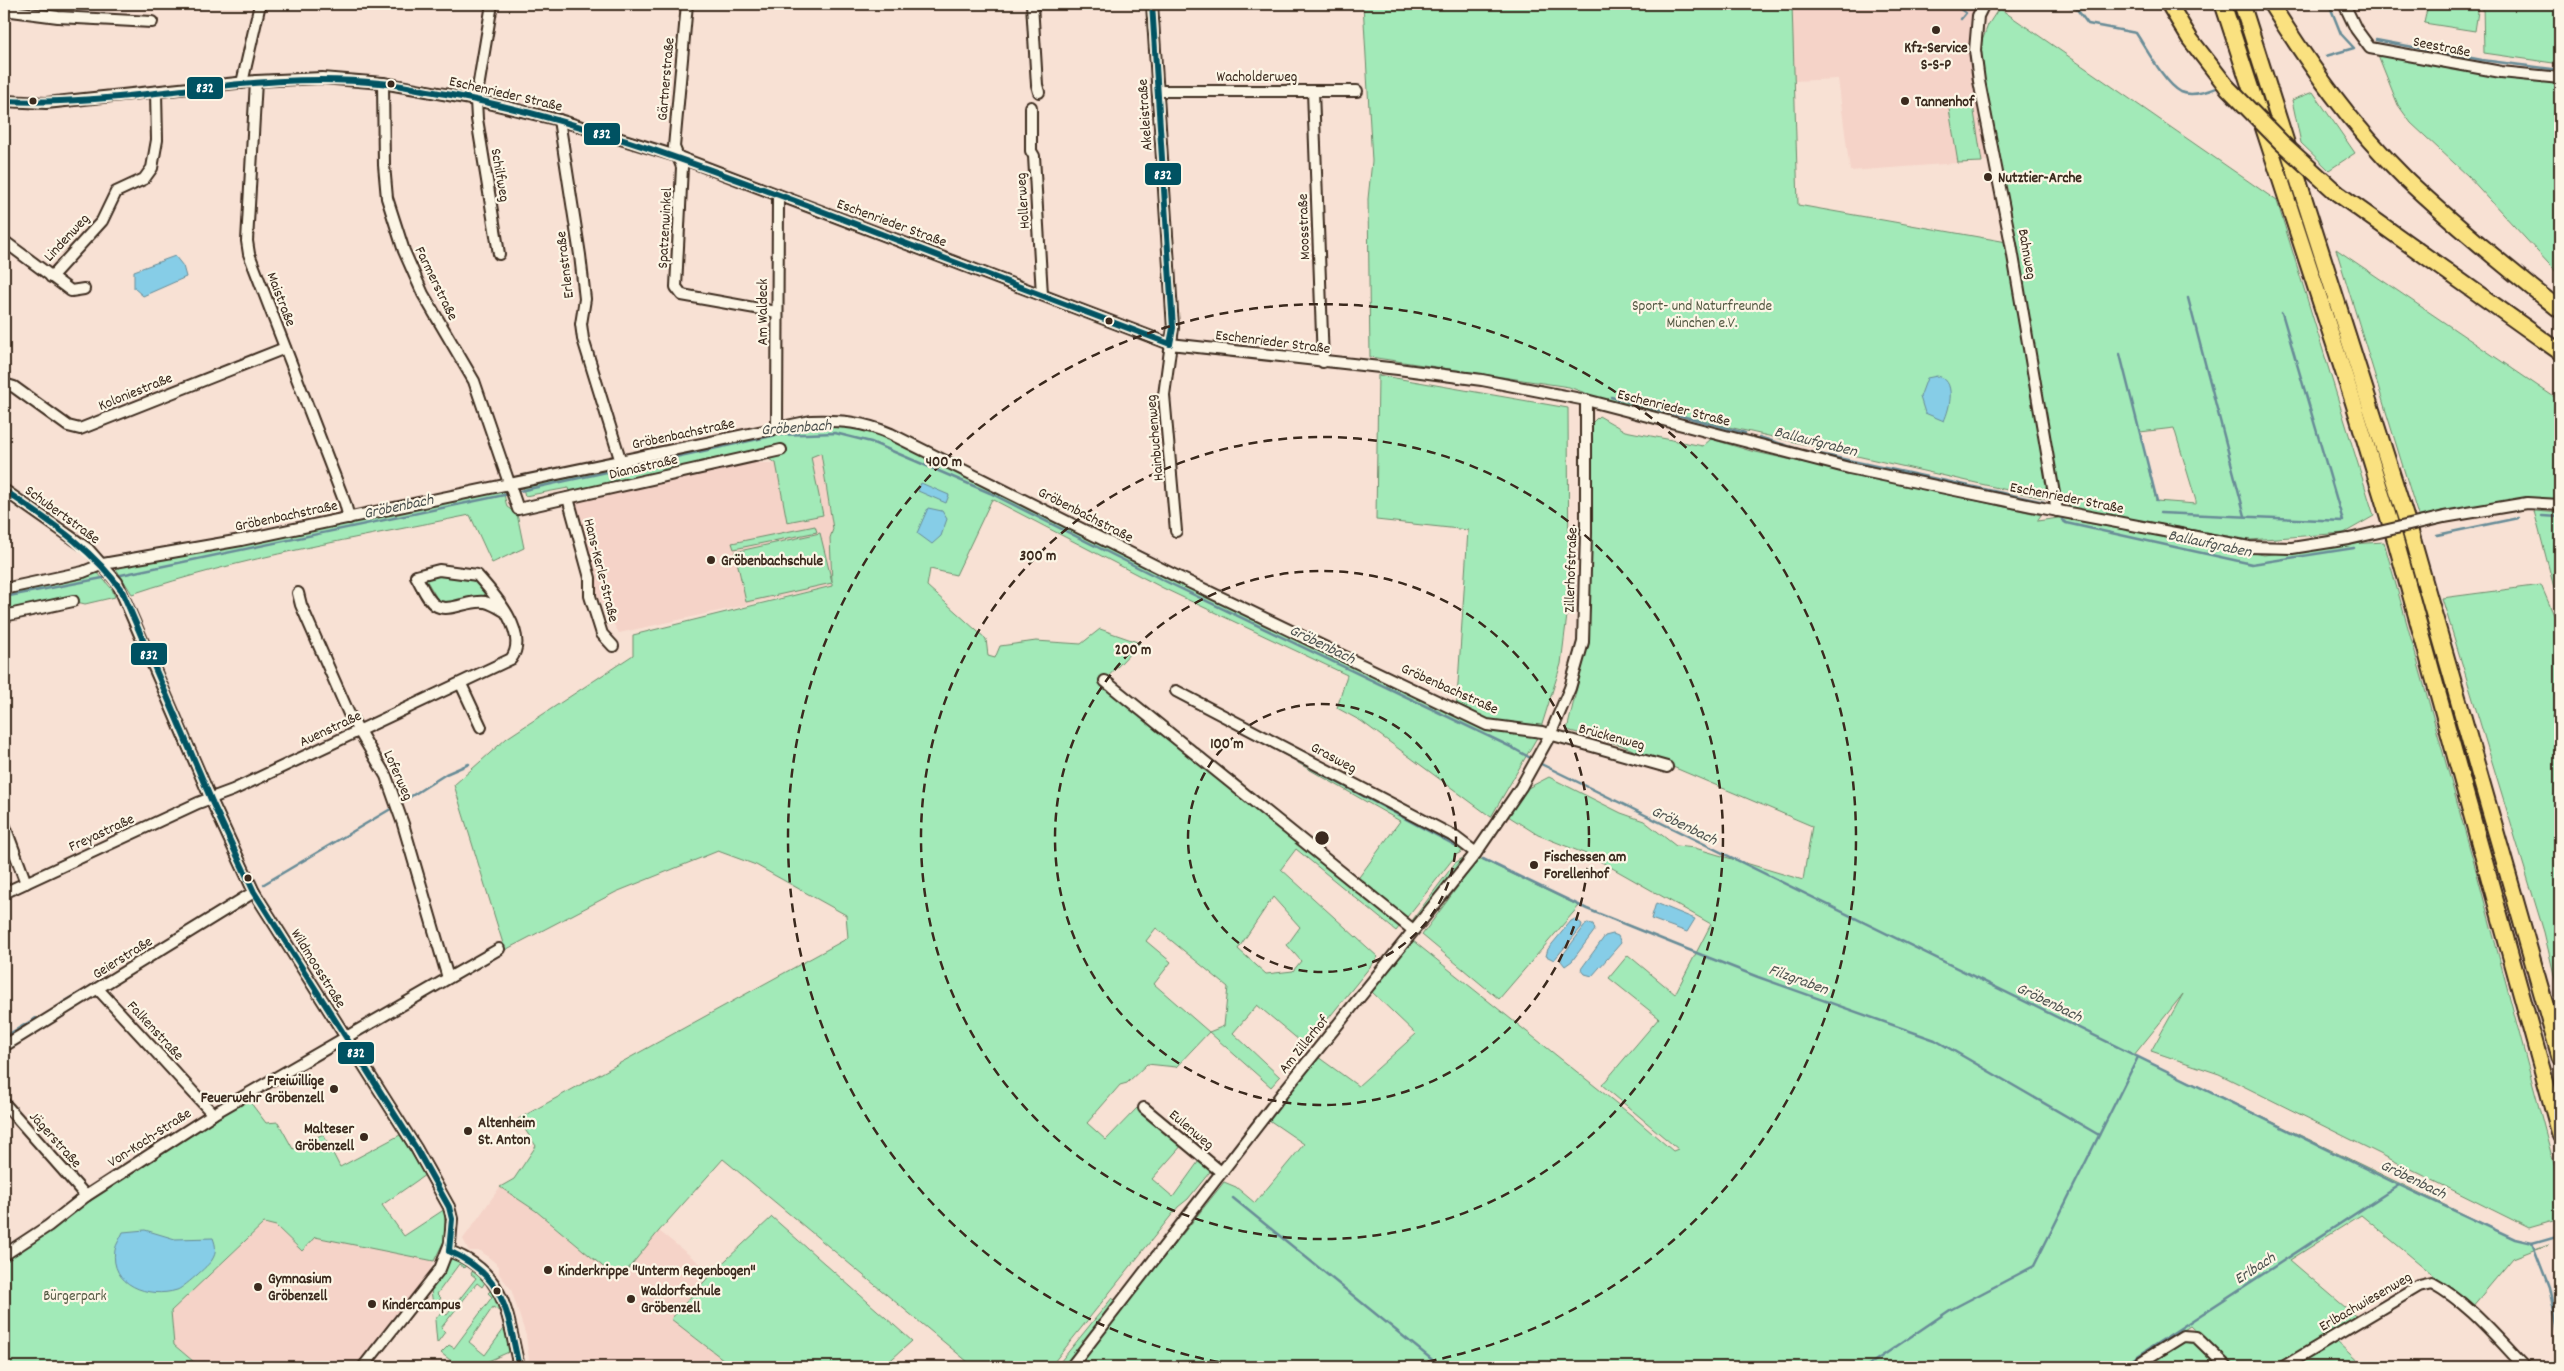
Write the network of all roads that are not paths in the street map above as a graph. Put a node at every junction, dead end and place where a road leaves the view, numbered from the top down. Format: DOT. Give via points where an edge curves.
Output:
graph roads {
  1 [pos="260,4"];
  2 [pos="492,4"];
  3 [pos="687,4"];
  4 [pos="1032,4"];
  5 [pos="1152,4"];
  6 [pos="1984,4"];
  7 [pos="2168,4"];
  8 [pos="2223,4"];
  9 [pos="2242,4"];
  10 [pos="2271,4"];
  11 [pos="2344,4"];
  12 [pos="4,10"];
  13 [pos="152,22"];
  14 [pos="2560,78"];
  15 [pos="256,81"];
  16 [pos="242,83"];
  17 [pos="382,83"];
  18 [pos="1158,91"];
  19 [pos="1313,91"];
  20 [pos="1357,91"];
  21 [pos="156,92"];
  22 [pos="1039,92"];
  23 [pos="476,100"];
  24 [pos="4,101"];
  25 [pos="1031,107"];
  26 [pos="560,120"];
  27 [pos="676,156"];
  28 [pos="778,196"];
  29 [pos="4,241"];
  30 [pos="499,254"];
  31 [pos="51,277"];
  32 [pos="84,290"];
  33 [pos="1042,295"];
  34 [pos="2560,310"];
  35 [pos="777,312"];
  36 [pos="1170,344"];
  37 [pos="285,348"];
  38 [pos="2560,352"];
  39 [pos="1322,362"];
  40 [pos="4,384"];
  41 [pos="1586,400"];
  42 [pos="778,429"];
  43 [pos="781,450"];
  44 [pos="621,462"];
  45 [pos="4,490"];
  46 [pos="514,494"];
  47 [pos="568,498"];
  48 [pos="2560,505"];
  49 [pos="2057,510"];
  50 [pos="349,518"];
  51 [pos="1176,530"];
  52 [pos="106,568"];
  53 [pos="4,589"];
  54 [pos="298,593"];
  55 [pos="73,601"];
  56 [pos="506,612"];
  57 [pos="4,616"];
  58 [pos="613,646"];
  59 [pos="1105,681"];
  60 [pos="461,684"];
  61 [pos="1176,691"];
  62 [pos="481,728"];
  63 [pos="360,731"];
  64 [pos="1550,735"];
  65 [pos="1667,767"];
  66 [pos="211,797"];
  67 [pos="4,824"];
  68 [pos="1476,853"];
  69 [pos="26,883"];
  70 [pos="254,892"];
  71 [pos="4,893"];
  72 [pos="1413,930"];
  73 [pos="499,949"];
  74 [pos="448,978"];
  75 [pos="98,989"];
  76 [pos="345,1038"];
  77 [pos="4,1046"];
  78 [pos="2560,1057"];
  79 [pos="4,1103"];
  80 [pos="1144,1108"];
  81 [pos="213,1114"];
  82 [pos="2560,1134"];
  83 [pos="1221,1172"];
  84 [pos="86,1196"];
  85 [pos="449,1251"];
  86 [pos="4,1255"];
  87 [pos="363,1367"];
  88 [pos="519,1367"];
  89 [pos="1071,1367"];
  90 [pos="2133,1367"];
  91 [pos="2227,1367"];
  92 [pos="2283,1367"];
  93 [pos="2525,1367"];
  1 -- 16 [label="street"];
  2 -- 23 [label="street, Schilfweg"];
  3 -- 27 [label="street, Gärtnerstraße" via="674,147"];
  4 -- 22 [label="street"];
  5 -- 18 [label="street, Akeleistraße"];
  6 -- 49 [label="street, Bahnweg" via="1978,16 1976,50 1979,81"];
  7 -- 38 [label="highway, bridge" via="2227,88 2337,193"];
  8 -- 82 [label="highway" via="2396,542"];
  9 -- 78 [label="highway" via="2411,534"];
  10 -- 34 [label="highway" via="2305,58 2349,117 2403,176 2490,254"];
  11 -- 14 [label="street, Seestraße" via="2370,48 2501,72"];
  12 -- 13 [label="street" via="58,17"];
  15 -- 16 [label="street, Eschenrieder Straße"];
  15 -- 17 [label="street, Eschenrieder Straße" via="322,78"];
  15 -- 37 [label="street, Maistraße" via="247,241"];
  16 -- 21 [label="street, Eschenrieder Straße"];
  17 -- 23 [label="street, Eschenrieder Straße"];
  17 -- 46 [label="street, Farmerstraße" via="387,198 404,251 423,294 474,381"];
  18 -- 19 [label="street, Wacholderweg"];
  18 -- 36 [label="street, Akeleistraße" via="1173,328"];
  19 -- 20 [label="street, Wacholderweg"];
  19 -- 39 [label="street, Moosstraße"];
  21 -- 24 [label="street, Eschenrieder Straße" via="46,103"];
  21 -- 31 [label="street, Lindenweg" via="157,140 152,168 144,179 116,192 102,221"];
  23 -- 26 [label="street, Eschenrieder Straße"];
  23 -- 30 [label="street, Schilfweg"];
  25 -- 33 [label="street, Hollerweg" via="1031,151 1034,156"];
  26 -- 27 [label="street, Eschenrieder Straße"];
  26 -- 44 [label="street, Erlenstraße" via="585,300 581,324 583,338"];
  27 -- 28 [label="street, Eschenrieder Straße"];
  27 -- 35 [label="street, Spatzenwinkel" via="682,167 676,287 682,295"];
  28 -- 33 [label="street, Eschenrieder Straße"];
  28 -- 35 [label="street, Am Waldeck"];
  29 -- 31 [label="street"];
  31 -- 32 [label="street" via="70,291"];
  33 -- 36 [label="street, Eschenrieder Straße"];
  35 -- 42 [label="street, Am Waldeck"];
  36 -- 39 [label="street, Eschenrieder Straße"];
  36 -- 51 [label="street, Hainbuchenweg" via="1164,395"];
  37 -- 40 [label="street, Koloniestraße" via="80,429 68,426 14,387"];
  37 -- 50 [label="street, Maistraße"];
  39 -- 41 [label="street, Eschenrieder Straße" via="1482,380"];
  41 -- 49 [label="street, Eschenrieder Straße" via="1849,468"];
  41 -- 64 [label="street, Zillerhofstraße" via="1583,642 1570,688"];
  42 -- 44 [label="street, Gröbenbachstraße"];
  42 -- 64 [label="street, Gröbenbachstraße" via="811,421 836,420 870,425 1487,725"];
  43 -- 47 [label="street, Dianastraße"];
  44 -- 46 [label="street, Gröbenbachstraße"];
  45 -- 52 [label="street, Schubertstraße" via="88,549"];
  46 -- 47 [label="street, Dianastraße" via="518,509"];
  46 -- 50 [label="street, Gröbenbachstraße"];
  47 -- 58 [label="street, Hans-Kerle-Straße" via="590,578 590,596 602,634"];
  48 -- 49 [label="street, Eschenrieder Straße, bridge" via="2527,503 2292,548 2249,547"];
  50 -- 52 [label="street, Gröbenbachstraße"];
  52 -- 53 [label="street, Gröbenbachstraße"];
  52 -- 66 [label="street, Wildmoosstraße" via="117,582"];
  54 -- 63 [label="street, Loferweg" via="343,701"];
  55 -- 57 [label="street"];
  56 -- 56 [label="street, Auenstraße" via="477,575 439,570 416,576 434,605 443,608 484,602"];
  56 -- 60 [label="street, Auenstraße" via="518,640 517,651 511,659"];
  59 -- 72 [label="street"];
  60 -- 62 [label="street"];
  60 -- 63 [label="street, Auenstraße"];
  61 -- 68 [label="street, Grasweg" via="1455,837"];
  63 -- 66 [label="street, Auenstraße" via="225,794"];
  63 -- 74 [label="street, Loferweg" via="386,776"];
  64 -- 65 [label="street, Brückenweg"];
  64 -- 68 [label="street, Am Zillerhof" via="1503,815"];
  66 -- 69 [label="street, Freyastraße"];
  66 -- 70 [label="street, Wildmoosstraße"];
  67 -- 69 [label="street"];
  68 -- 72 [label="street, Am Zillerhof"];
  69 -- 71 [label="street, Freyastraße"];
  70 -- 75 [label="street, Geierstraße"];
  70 -- 76 [label="street, Wildmoosstraße"];
  72 -- 83 [label="street, Am Zillerhof"];
  73 -- 74 [label="street, Von-Koch-Straße"];
  74 -- 76 [label="street, Von-Koch-Straße"];
  75 -- 77 [label="street, Geierstraße"];
  75 -- 81 [label="street, Falkenstraße"];
  76 -- 81 [label="street, Von-Koch-Straße"];
  76 -- 85 [label="street, Wildmoosstraße" via="416,1148 449,1207 452,1219"];
  79 -- 84 [label="street, Jägerstraße"];
  80 -- 83 [label="street, Eulenweg"];
  81 -- 84 [label="street, Von-Koch-Straße"];
  83 -- 89 [label="street, Am Zillerhof"];
  84 -- 86 [label="street, Von-Koch-Straße"];
  85 -- 87 [label="street, Wildmoosstraße" via="440,1269"];
  85 -- 88 [label="street" via="474,1264 500,1294 511,1323"];
  90 -- 91 [label="street" via="2183,1336 2196,1337"];
  92 -- 93 [label="street, Erlbachwiesenweg" via="2419,1286 2432,1283 2471,1311"];
}
